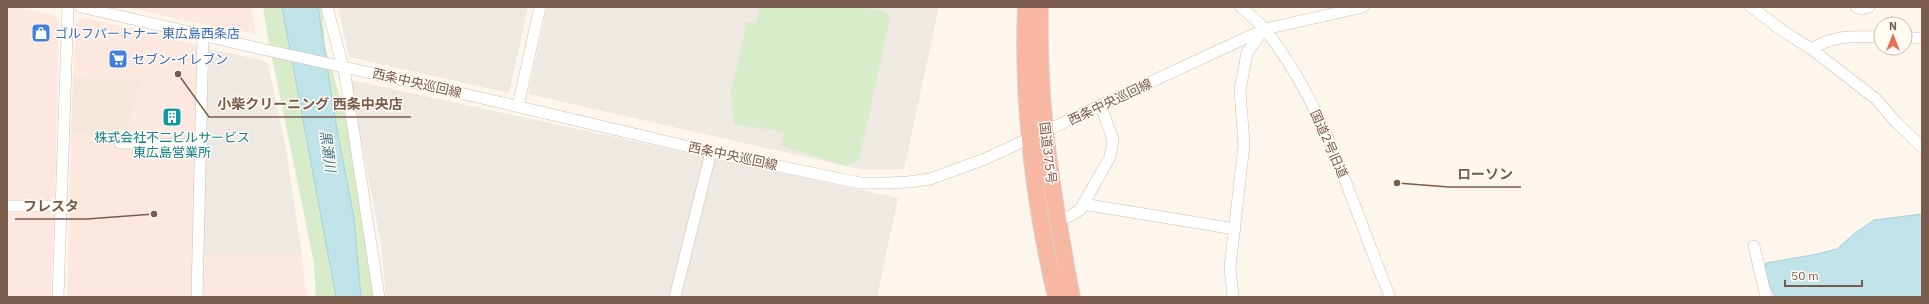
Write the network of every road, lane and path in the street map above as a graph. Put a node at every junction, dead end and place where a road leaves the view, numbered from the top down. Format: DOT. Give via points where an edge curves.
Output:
graph roads {
  1 [pos="68,7"];
  2 [pos="81,7"];
  3 [pos="327,7"];
  4 [pos="540,7"];
  5 [pos="1026,7"];
  6 [pos="1040,7"];
  7 [pos="1241,7"];
  8 [pos="1364,7"];
  9 [pos="1751,7"];
  10 [pos="1856,7"];
  11 [pos="1868,7"];
  12 [pos="1265,29"];
  13 [pos="203,35"];
  14 [pos="1873,37"];
  15 [pos="1811,49"];
  16 [pos="343,66"];
  17 [pos="518,106"];
  18 [pos="1101,106"];
  19 [pos="1044,132"];
  20 [pos="1029,139"];
  21 [pos="120,143"];
  22 [pos="1920,143"];
  23 [pos="200,145"];
  24 [pos="711,152"];
  25 [pos="1083,204"];
  26 [pos="7,206"];
  27 [pos="62,206"];
  28 [pos="1058,220"];
  29 [pos="1235,228"];
  30 [pos="1754,246"];
  31 [pos="58,297"];
  32 [pos="197,297"];
  33 [pos="379,297"];
  34 [pos="675,297"];
  35 [pos="1056,297"];
  36 [pos="1072,297"];
  37 [pos="1233,297"];
  38 [pos="1390,297"];
  39 [pos="1766,297"];
  1 -- 27 [label="street"];
  2 -- 13 [label="street, 西条中央巡回線"];
  3 -- 16 [label="street"];
  4 -- 17 [label="street"];
  5 -- 20 [label="highway, 国道375号"];
  6 -- 19 [label="highway, 国道375号"];
  7 -- 12 [label="street, 国道2号旧道"];
  8 -- 12 [label="street, 西条中央巡回線"];
  9 -- 15 [label="street"];
  10 -- 11 [label="street"];
  12 -- 18 [label="street, 西条中央巡回線"];
  12 -- 29 [label="street" via="1247,53 1240,90 1244,145"];
  12 -- 38 [label="street, 国道2号旧道" via="1296,74 1330,142"];
  13 -- 16 [label="street, 西条中央巡回線"];
  13 -- 23 [label="street"];
  14 -- 15 [label="street" via="1838,37 1826,40"];
  15 -- 22 [label="street" via="1876,99 1894,121"];
  16 -- 17 [label="street, 西条中央巡回線"];
  16 -- 33 [label="street"];
  17 -- 24 [label="street, 西条中央巡回線"];
  18 -- 19 [label="street, 西条中央巡回線"];
  18 -- 25 [label="street" via="1112,140 1112,150"];
  19 -- 20 [label="street, 西条中央巡回線"];
  19 -- 28 [label="highway, 国道375号"];
  20 -- 24 [label="street, 西条中央巡回線" via="938,176 887,183 860,183"];
  20 -- 35 [label="highway, 国道375号"];
  21 -- 23 [label="street"];
  23 -- 32 [label="street"];
  24 -- 34 [label="street"];
  25 -- 28 [label="street" via="1080,210"];
  25 -- 29 [label="street"];
  26 -- 27 [label="street"];
  27 -- 31 [label="street"];
  28 -- 36 [label="highway, 国道375号"];
  29 -- 37 [label="street" via="1230,267"];
  30 -- 39 [label="street"];
}
